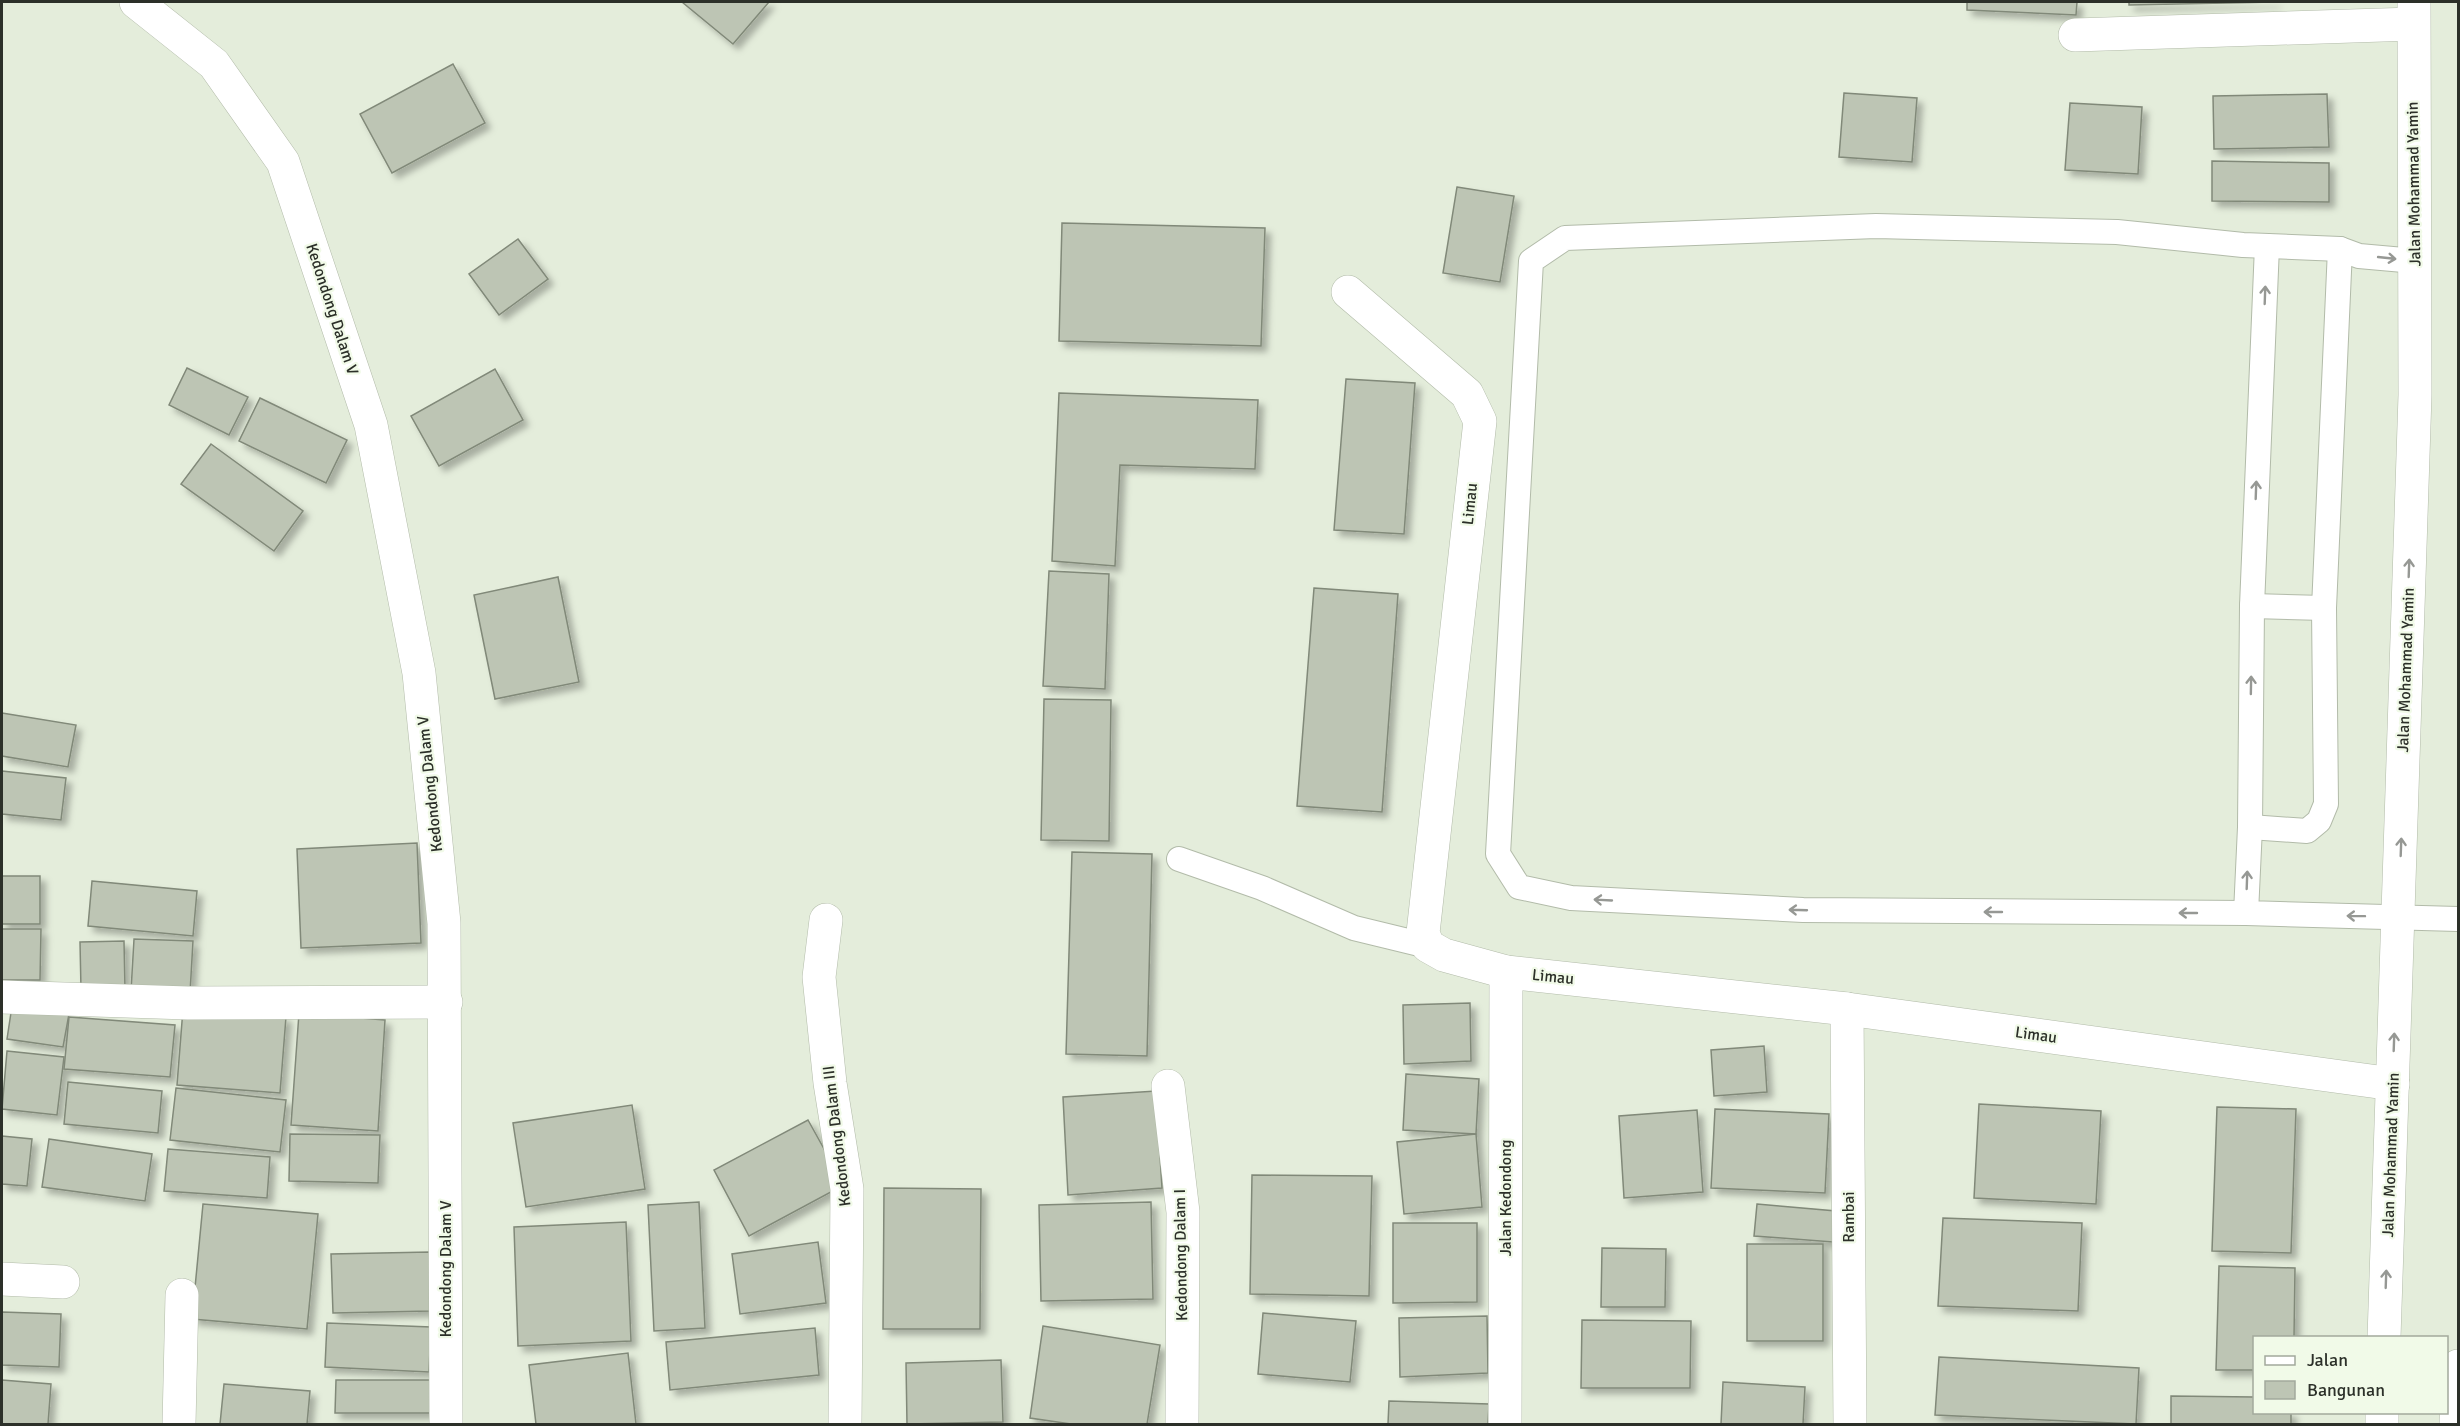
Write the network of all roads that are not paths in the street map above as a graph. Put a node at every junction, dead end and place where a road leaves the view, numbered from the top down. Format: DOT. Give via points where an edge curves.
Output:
graph roads {
  1 [pos="136,2"];
  2 [pos="2413,13"];
  3 [pos="2075,35"];
  4 [pos="2267,246"];
  5 [pos="2340,249"];
  6 [pos="2415,261"];
  7 [pos="1347,292"];
  8 [pos="2252,606"];
  9 [pos="2324,608"];
  10 [pos="2250,827"];
  11 [pos="1179,859"];
  12 [pos="2246,914"];
  13 [pos="2398,916"];
  14 [pos="2458,919"];
  15 [pos="826,920"];
  16 [pos="1428,946"];
  17 [pos="1506,972"];
  18 [pos="2,997"];
  19 [pos="446,1002"];
  20 [pos="1847,1009"];
  21 [pos="2393,1084"];
  22 [pos="1168,1086"];
  23 [pos="2,1279"];
  24 [pos="63,1282"];
  25 [pos="182,1295"];
  26 [pos="2384,1336"];
  27 [pos="2458,1366"];
  28 [pos="179,1425"];
  29 [pos="446,1425"];
  30 [pos="845,1425"];
  31 [pos="1182,1425"];
  32 [pos="1505,1425"];
  33 [pos="1850,1425"];
  34 [pos="2456,1425"];
  1 -- 19 [label="street, Kedondong Dalam V" via="214,64 283,162 371,425 419,673 444,923"];
  2 -- 3 [label="street"];
  2 -- 6 [label="street, Jalan Mohammad Yamin"];
  4 -- 5 [label="lane"];
  8 -- 4 [label="lane, one-way"];
  12 -- 4 [label="lane, one-way" via="1803,910 1571,898 1519,887 1498,854 1531,261 1565,238 1876,226 2117,232"];
  5 -- 6 [label="lane, one-way" via="2359,256"];
  5 -- 9 [label="lane"];
  13 -- 6 [label="street, Jalan Mohammad Yamin, one-way" via="2415,395"];
  7 -- 16 [label="street, Limau" via="1467,394 1480,421 1423,933"];
  8 -- 9 [label="lane"];
  10 -- 8 [label="lane, one-way"];
  9 -- 10 [label="lane" via="2326,804 2319,821 2307,831"];
  12 -- 10 [label="lane, one-way"];
  11 -- 16 [label="lane" via="1262,888 1354,928"];
  13 -- 12 [label="lane, one-way"];
  13 -- 14 [label="lane"];
  21 -- 13 [label="street, Jalan Mohammad Yamin, one-way"];
  15 -- 30 [label="street, Kedondong Dalam III" via="819,977 847,1189"];
  16 -- 17 [label="street, Limau" via="1444,955"];
  17 -- 20 [label="street, Limau"];
  17 -- 32 [label="street, Jalan Kedondong"];
  18 -- 19 [label="street" via="188,1003"];
  19 -- 29 [label="street, Kedondong Dalam V"];
  20 -- 21 [label="street, Limau"];
  20 -- 33 [label="street, Rambai"];
  26 -- 21 [label="street, Jalan Mohammad Yamin, one-way"];
  22 -- 31 [label="street, Kedondong Dalam I" via="1183,1212"];
  23 -- 24 [label="street"];
  25 -- 28 [label="street"];
  27 -- 34 [label="street"];
}
